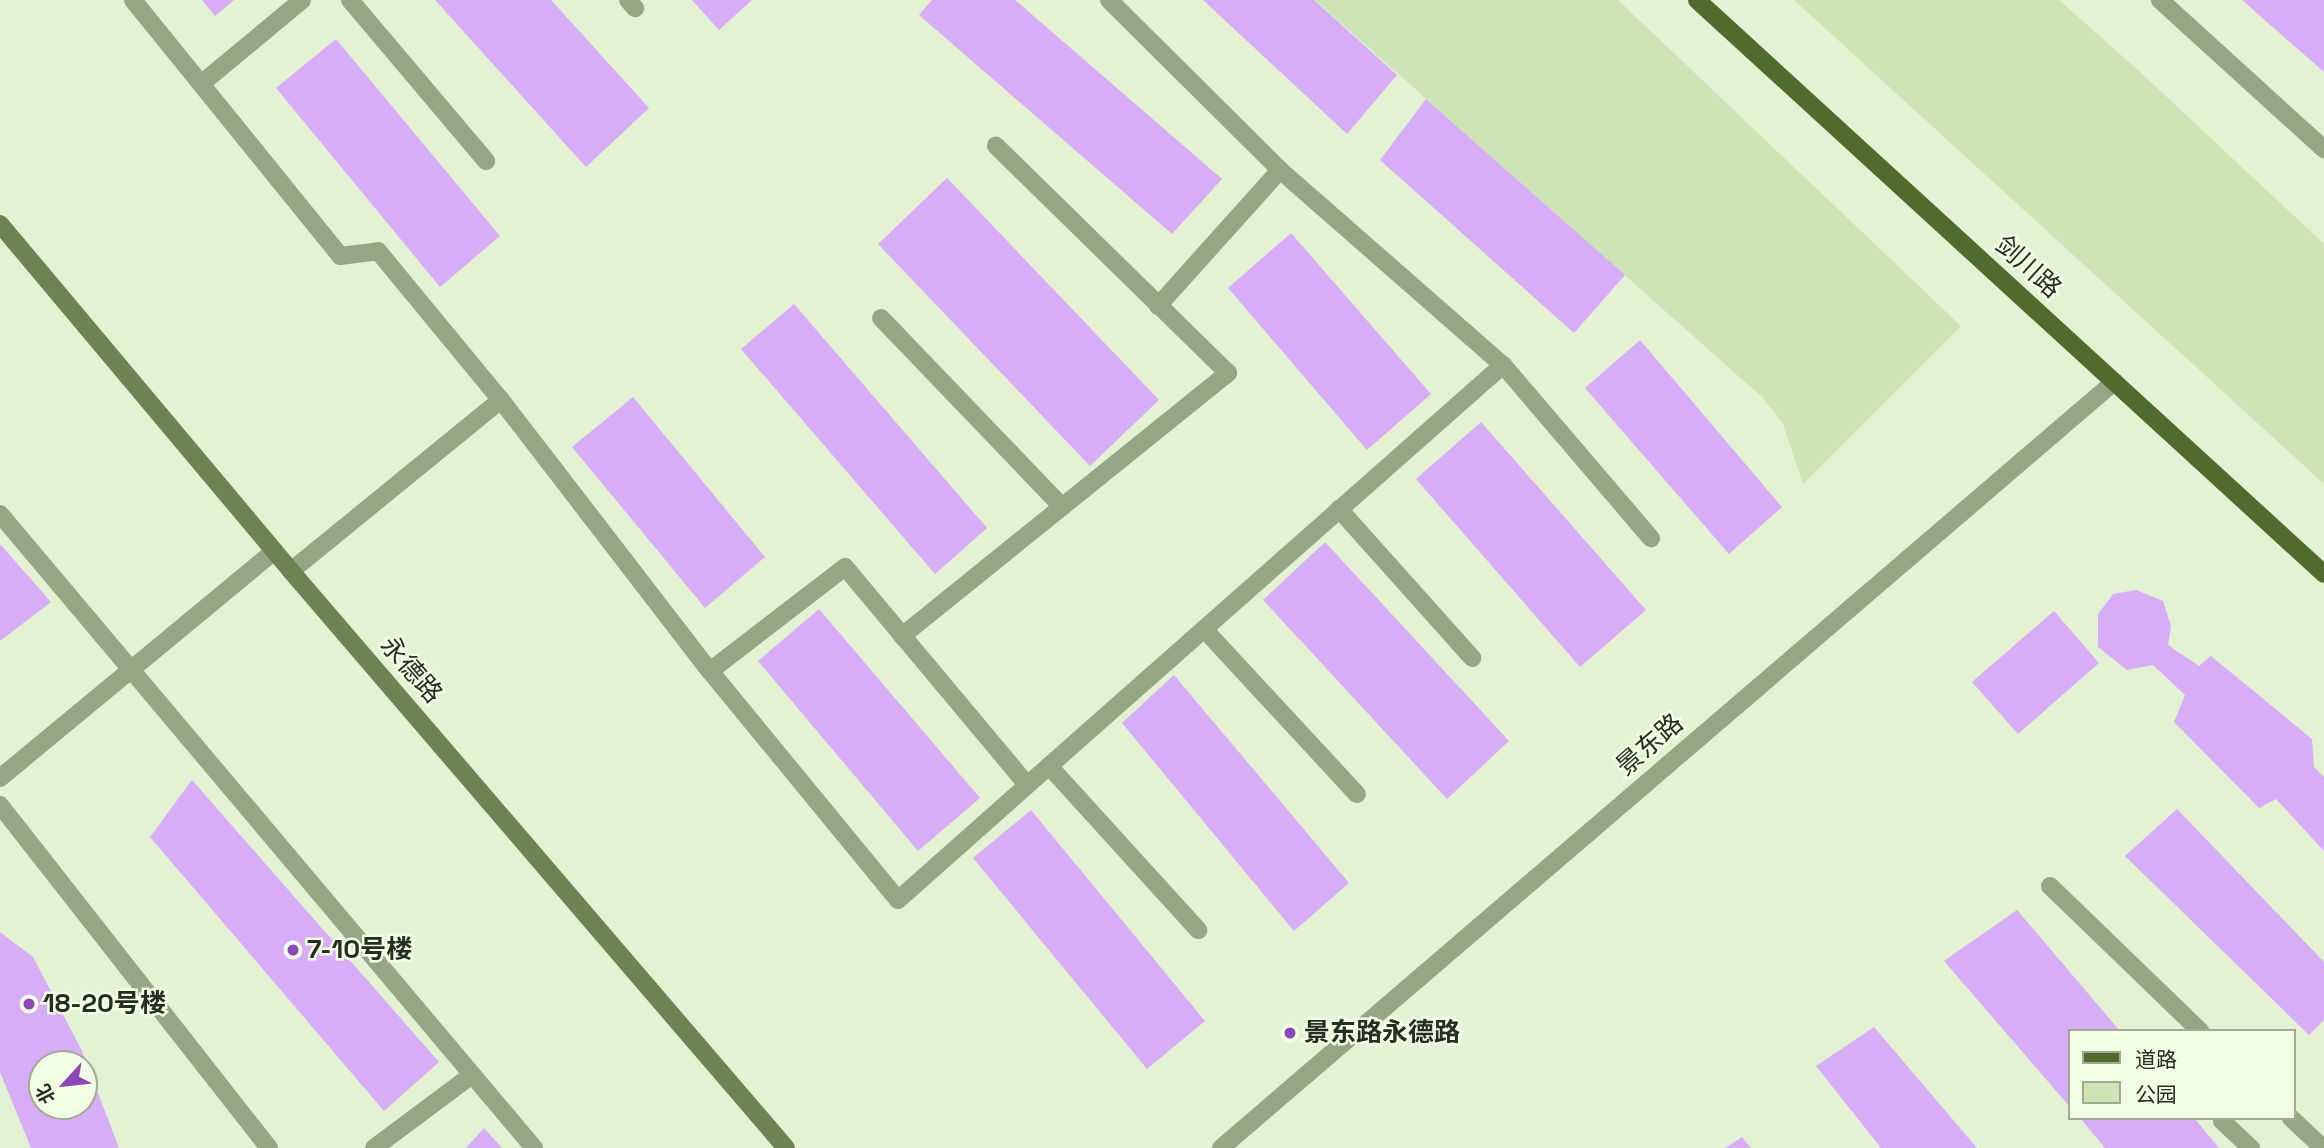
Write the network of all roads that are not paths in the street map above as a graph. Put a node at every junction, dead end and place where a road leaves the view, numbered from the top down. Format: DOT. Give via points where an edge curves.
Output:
graph roads {
  1 [pos="134,0"];
  2 [pos="302,0"];
  3 [pos="350,0"];
  4 [pos="1109,0"];
  5 [pos="1697,0"];
  6 [pos="2160,0"];
  7 [pos="201,84"];
  8 [pos="996,146"];
  9 [pos="2324,149"];
  10 [pos="486,161"];
  11 [pos="1280,170"];
  12 [pos="0,224"];
  13 [pos="1158,306"];
  14 [pos="881,318"];
  15 [pos="1503,365"];
  16 [pos="2114,382"];
  17 [pos="501,400"];
  18 [pos="1062,507"];
  19 [pos="1339,509"];
  20 [pos="0,514"];
  21 [pos="1651,538"];
  22 [pos="274,551"];
  23 [pos="291,571"];
  24 [pos="2324,574"];
  25 [pos="1204,629"];
  26 [pos="902,636"];
  27 [pos="1472,658"];
  28 [pos="131,670"];
  29 [pos="710,671"];
  30 [pos="1049,766"];
  31 [pos="0,778"];
  32 [pos="1027,785"];
  33 [pos="1357,794"];
  34 [pos="0,805"];
  35 [pos="2050,886"];
  36 [pos="1198,930"];
  37 [pos="2198,1029"];
  38 [pos="472,1074"];
  39 [pos="2223,1120"];
  40 [pos="2293,1120"];
  41 [pos="269,1148"];
  42 [pos="374,1148"];
  43 [pos="534,1148"];
  44 [pos="786,1148"];
  45 [pos="1221,1148"];
  46 [pos="2251,1148"];
  47 [pos="2323,1148"];
  1 -- 7 [label="street"];
  2 -- 7 [label="street"];
  3 -- 10 [label="street"];
  4 -- 11 [label="street"];
  5 -- 16 [label="main road, 剑川路"];
  6 -- 9 [label="street"];
  7 -- 17 [label="street" via="340,256 378,251"];
  8 -- 13 [label="street"];
  11 -- 13 [label="street"];
  11 -- 15 [label="street"];
  12 -- 22 [label="street, 永德路"];
  13 -- 18 [label="street" via="1228,373"];
  14 -- 18 [label="street"];
  15 -- 19 [label="street"];
  15 -- 21 [label="street"];
  16 -- 24 [label="main road, 剑川路"];
  16 -- 45 [label="street, 景东路"];
  17 -- 23 [label="street"];
  17 -- 29 [label="street"];
  18 -- 26 [label="street"];
  19 -- 25 [label="street"];
  19 -- 27 [label="street"];
  20 -- 28 [label="street"];
  22 -- 23 [label="street, 永德路"];
  22 -- 28 [label="street"];
  23 -- 44 [label="street, 永德路"];
  25 -- 30 [label="street"];
  25 -- 33 [label="street"];
  26 -- 29 [label="street" via="845,568"];
  26 -- 32 [label="street"];
  28 -- 31 [label="street"];
  28 -- 38 [label="street"];
  29 -- 32 [label="street" via="898,900"];
  30 -- 32 [label="street"];
  30 -- 36 [label="street"];
  34 -- 41 [label="street"];
  35 -- 37 [label="street"];
  38 -- 42 [label="street"];
  38 -- 43 [label="street"];
  39 -- 46 [label="street"];
  40 -- 47 [label="street"];
}
